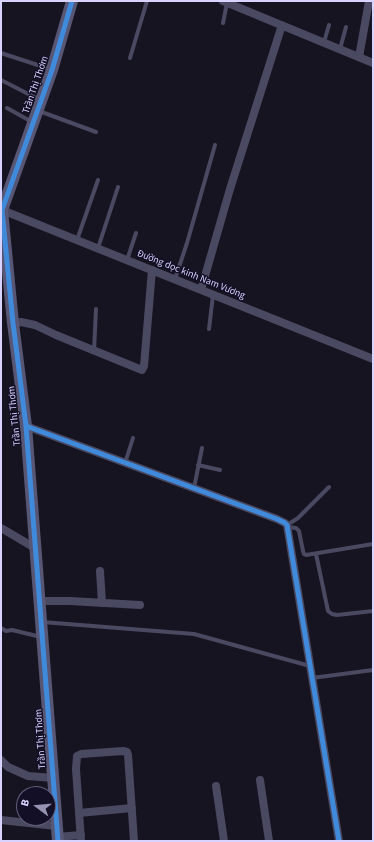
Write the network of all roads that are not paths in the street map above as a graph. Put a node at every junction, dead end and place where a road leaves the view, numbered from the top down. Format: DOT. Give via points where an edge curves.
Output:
graph roads {
  1 [pos="72,1"];
  2 [pos="147,1"];
  3 [pos="370,1"];
  4 [pos="225,2"];
  5 [pos="223,23"];
  6 [pos="329,25"];
  7 [pos="282,26"];
  8 [pos="346,27"];
  9 [pos="324,42"];
  10 [pos="340,49"];
  11 [pos="1,53"];
  12 [pos="358,57"];
  13 [pos="130,58"];
  14 [pos="373,63"];
  15 [pos="52,70"];
  16 [pos="1,80"];
  17 [pos="39,105"];
  18 [pos="7,108"];
  19 [pos="33,123"];
  20 [pos="96,132"];
  21 [pos="215,146"];
  22 [pos="98,180"];
  23 [pos="118,187"];
  24 [pos="5,190"];
  25 [pos="2,210"];
  26 [pos="136,234"];
  27 [pos="77,241"];
  28 [pos="98,249"];
  29 [pos="127,260"];
  30 [pos="152,270"];
  31 [pos="175,279"];
  32 [pos="201,290"];
  33 [pos="213,295"];
  34 [pos="96,309"];
  35 [pos="13,323"];
  36 [pos="209,329"];
  37 [pos="94,351"];
  38 [pos="373,359"];
  39 [pos="26,426"];
  40 [pos="133,438"];
  41 [pos="202,448"];
  42 [pos="125,462"];
  43 [pos="198,465"];
  44 [pos="220,470"];
  45 [pos="330,487"];
  46 [pos="193,488"];
  47 [pos="288,526"];
  48 [pos="2,531"];
  49 [pos="373,544"];
  50 [pos="35,548"];
  51 [pos="316,554"];
  52 [pos="100,571"];
  53 [pos="40,601"];
  54 [pos="102,603"];
  55 [pos="140,605"];
  56 [pos="373,611"];
  57 [pos="42,622"];
  58 [pos="1,628"];
  59 [pos="43,638"];
  60 [pos="310,666"];
  61 [pos="373,670"];
  62 [pos="312,678"];
  63 [pos="1,760"];
  64 [pos="53,778"];
  65 [pos="260,780"];
  66 [pos="216,786"];
  67 [pos="132,808"];
  68 [pos="79,814"];
  69 [pos="1,820"];
  70 [pos="58,835"];
  71 [pos="80,837"];
  72 [pos="134,841"];
  73 [pos="224,841"];
  74 [pos="268,841"];
  75 [pos="339,841"];
  1 -- 15 [label="street, Trần Thị Thơm"];
  2 -- 13 [label="lane"];
  3 -- 12 [label="street"];
  4 -- 5 [label="lane"];
  4 -- 7 [label="street"];
  6 -- 9 [label="lane"];
  7 -- 9 [label="street"];
  7 -- 32 [label="street"];
  8 -- 10 [label="lane"];
  9 -- 10 [label="street"];
  10 -- 12 [label="street"];
  11 -- 15 [label="lane"];
  12 -- 14 [label="street"];
  15 -- 17 [label="street, Trần Thị Thơm"];
  16 -- 17 [label="lane"];
  17 -- 19 [label="street, Trần Thị Thơm"];
  17 -- 20 [label="lane"];
  18 -- 19 [label="lane"];
  19 -- 24 [label="street, Trần Thị Thơm"];
  21 -- 31 [label="lane"];
  22 -- 27 [label="lane"];
  23 -- 28 [label="lane"];
  24 -- 25 [label="street, Trần Thị Thơm"];
  25 -- 27 [label="street, Đường dọc kinh Nam Vương"];
  25 -- 35 [label="street, Trần Thị Thơm"];
  26 -- 29 [label="lane"];
  27 -- 28 [label="street, Đường dọc kinh Nam Vương"];
  28 -- 29 [label="street, Đường dọc kinh Nam Vương"];
  29 -- 30 [label="street, Đường dọc kinh Nam Vương"];
  30 -- 31 [label="street, Đường dọc kinh Nam Vương"];
  30 -- 37 [label="street" via="143,369 139,370"];
  31 -- 32 [label="street, Đường dọc kinh Nam Vương"];
  32 -- 33 [label="street, Đường dọc kinh Nam Vương"];
  33 -- 36 [label="lane"];
  33 -- 38 [label="street, Đường dọc kinh Nam Vương"];
  34 -- 37 [label="lane"];
  35 -- 37 [label="street" via="34,325"];
  35 -- 39 [label="street, Trần Thị Thơm"];
  39 -- 42 [label="street"];
  39 -- 50 [label="street, Trần Thị Thơm"];
  40 -- 42 [label="lane"];
  41 -- 43 [label="lane"];
  42 -- 46 [label="street"];
  43 -- 44 [label="lane"];
  43 -- 46 [label="lane"];
  45 -- 47 [label="lane"];
  46 -- 47 [label="street" via="276,519"];
  47 -- 51 [label="lane" via="299,531 304,554"];
  47 -- 60 [label="street"];
  48 -- 50 [label="street"];
  49 -- 51 [label="lane"];
  50 -- 53 [label="street, Trần Thị Thơm"];
  51 -- 56 [label="lane" via="328,611 337,615"];
  52 -- 54 [label="street"];
  53 -- 54 [label="street"];
  53 -- 57 [label="street, Trần Thị Thơm"];
  54 -- 55 [label="street"];
  57 -- 59 [label="street, Trần Thị Thơm"];
  57 -- 60 [label="lane" via="194,634"];
  58 -- 59 [label="lane"];
  59 -- 64 [label="street, Trần Thị Thơm"];
  60 -- 62 [label="street"];
  61 -- 62 [label="lane"];
  62 -- 75 [label="street"];
  63 -- 64 [label="street" via="8,767 28,776"];
  64 -- 70 [label="street, Trần Thị Thơm"];
  65 -- 74 [label="street"];
  66 -- 73 [label="street"];
  67 -- 68 [label="street"];
  67 -- 68 [label="street" via="127,752 90,752 77,756"];
  67 -- 72 [label="street"];
  68 -- 71 [label="street"];
  69 -- 70 [label="street"];
  70 -- 71 [label="street"];
}
